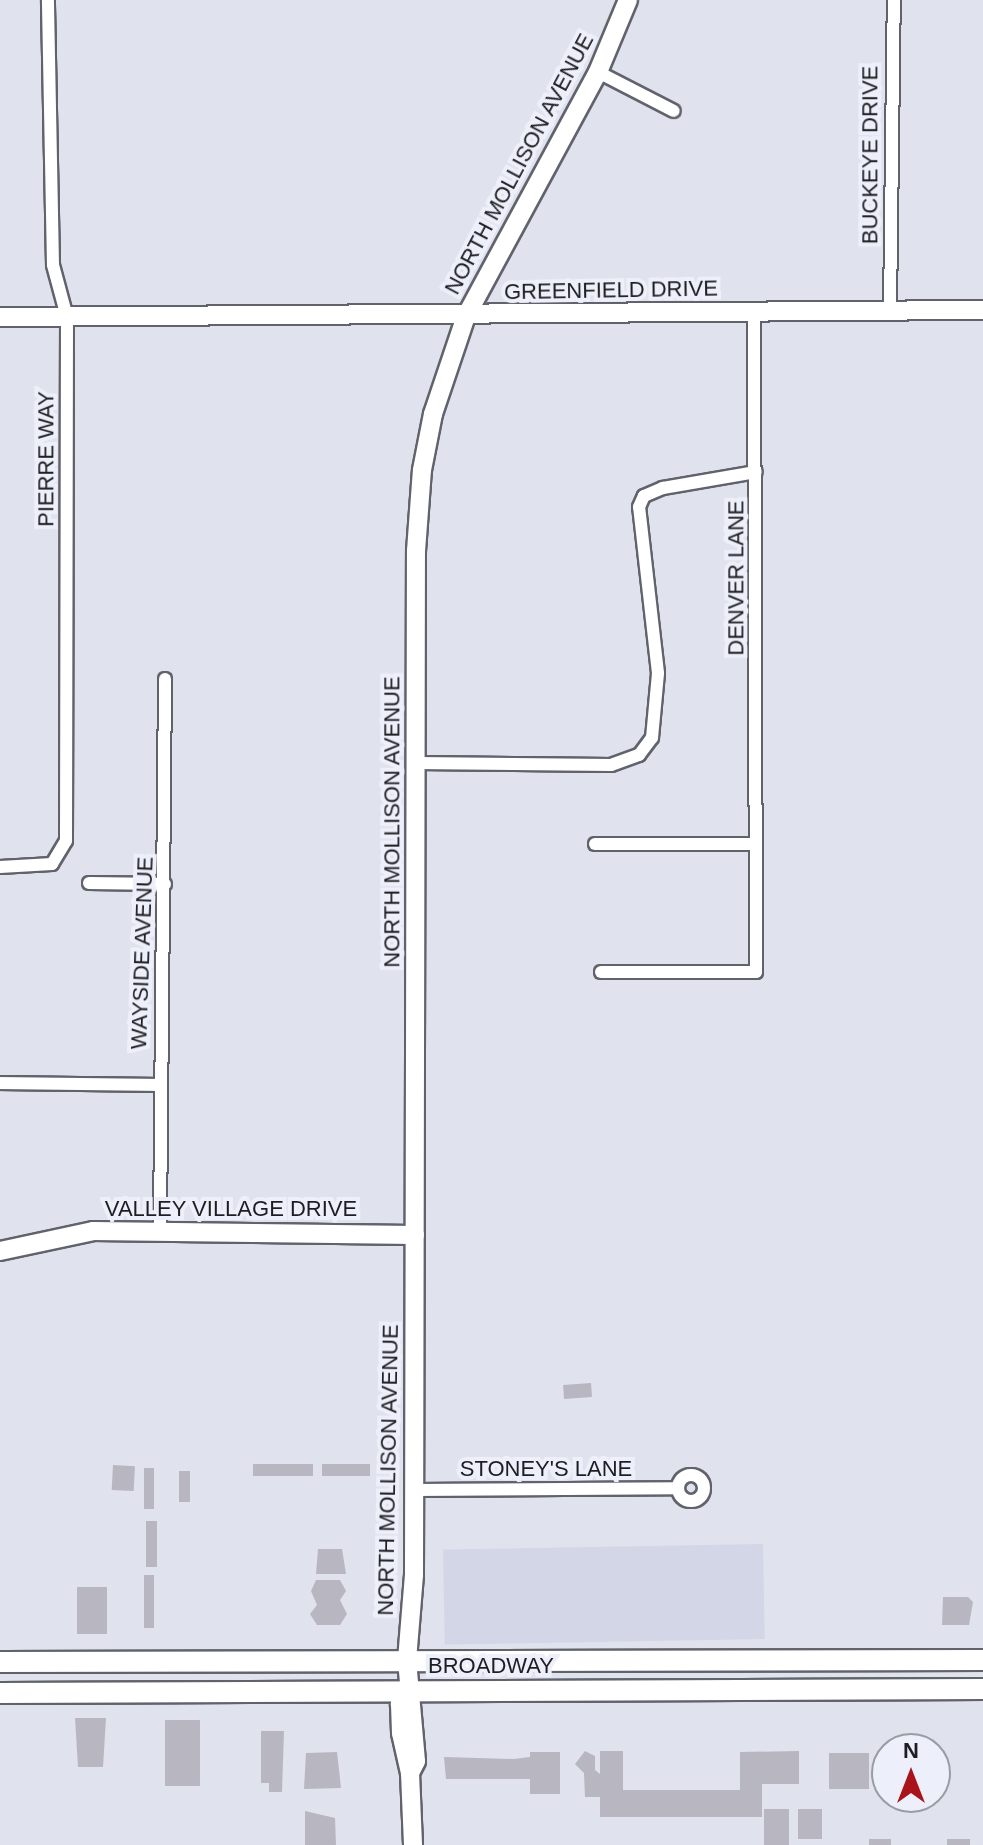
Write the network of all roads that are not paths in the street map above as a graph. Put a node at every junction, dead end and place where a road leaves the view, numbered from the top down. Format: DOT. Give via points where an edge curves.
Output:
graph roads {
  1 [pos="48,0"];
  2 [pos="628,0"];
  3 [pos="894,0"];
  4 [pos="598,72"];
  5 [pos="674,111"];
  6 [pos="983,310"];
  7 [pos="890,311"];
  8 [pos="754,312"];
  9 [pos="466,316"];
  10 [pos="0,317"];
  11 [pos="67,317"];
  12 [pos="756,472"];
  13 [pos="165,679"];
  14 [pos="416,763"];
  15 [pos="595,844"];
  16 [pos="755,844"];
  17 [pos="0,867"];
  18 [pos="89,883"];
  19 [pos="165,884"];
  20 [pos="601,972"];
  21 [pos="0,1083"];
  22 [pos="157,1085"];
  23 [pos="160,1229"];
  24 [pos="415,1235"];
  25 [pos="0,1251"];
  26 [pos="678,1488"];
  27 [pos="415,1490"];
  28 [pos="407,1660"];
  29 [pos="983,1660"];
  30 [pos="0,1662"];
  31 [pos="983,1689"];
  32 [pos="407,1690"];
  33 [pos="0,1693"];
  34 [pos="413,1845"];
  1 -- 11 [label="street, PIERRE WAY" via="53,265"];
  2 -- 4 [label="main road, NORTH MOLLISON AVENUE"];
  3 -- 7 [label="street, BUCKEYE DRIVE" via="889,75"];
  4 -- 5 [label="street"];
  4 -- 9 [label="main road, NORTH MOLLISON AVENUE"];
  6 -- 7 [label="main road, GREENFIELD DRIVE"];
  7 -- 8 [label="main road, GREENFIELD DRIVE"];
  8 -- 9 [label="main road, GREENFIELD DRIVE"];
  8 -- 12 [label="street, DENVER LANE"];
  9 -- 11 [label="main road, GREENFIELD DRIVE"];
  9 -- 14 [label="main road, NORTH MOLLISON AVENUE" via="433,414 422,470 416,551"];
  10 -- 11 [label="main road, GREENFIELD DRIVE"];
  11 -- 17 [label="street, PIERRE WAY" via="66,841 52,864"];
  12 -- 14 [label="street" via="663,488 644,496 639,507 658,673 652,738 639,755 611,765"];
  12 -- 16 [label="street, DENVER LANE"];
  13 -- 19 [label="street, WAYSIDE AVENUE"];
  14 -- 24 [label="main road, NORTH MOLLISON AVENUE"];
  15 -- 16 [label="street"];
  16 -- 20 [label="street, DENVER LANE" via="756,972"];
  18 -- 19 [label="street"];
  19 -- 22 [label="street, WAYSIDE AVENUE"];
  21 -- 22 [label="street"];
  22 -- 23 [label="street, WAYSIDE AVENUE"];
  23 -- 24 [label="main road, VALLEY VILLAGE DRIVE"];
  23 -- 25 [label="main road, VALLEY VILLAGE DRIVE" via="93,1231"];
  24 -- 27 [label="main road, NORTH MOLLISON AVENUE"];
  26 -- 27 [label="street, STONEY'S LANE"];
  27 -- 28 [label="main road, NORTH MOLLISON AVENUE"];
  28 -- 29 [label="main road, BROADWAY"];
  28 -- 30 [label="main road, BROADWAY"];
  28 -- 32 [label="main road, NORTH MOLLISON AVENUE"];
  31 -- 32 [label="main road, BROADWAY"];
  32 -- 33 [label="main road, BROADWAY"];
  32 -- 34 [label="main road, NORTH MOLLISON AVENUE" via="400,1704 401,1733 410,1773"];
}
